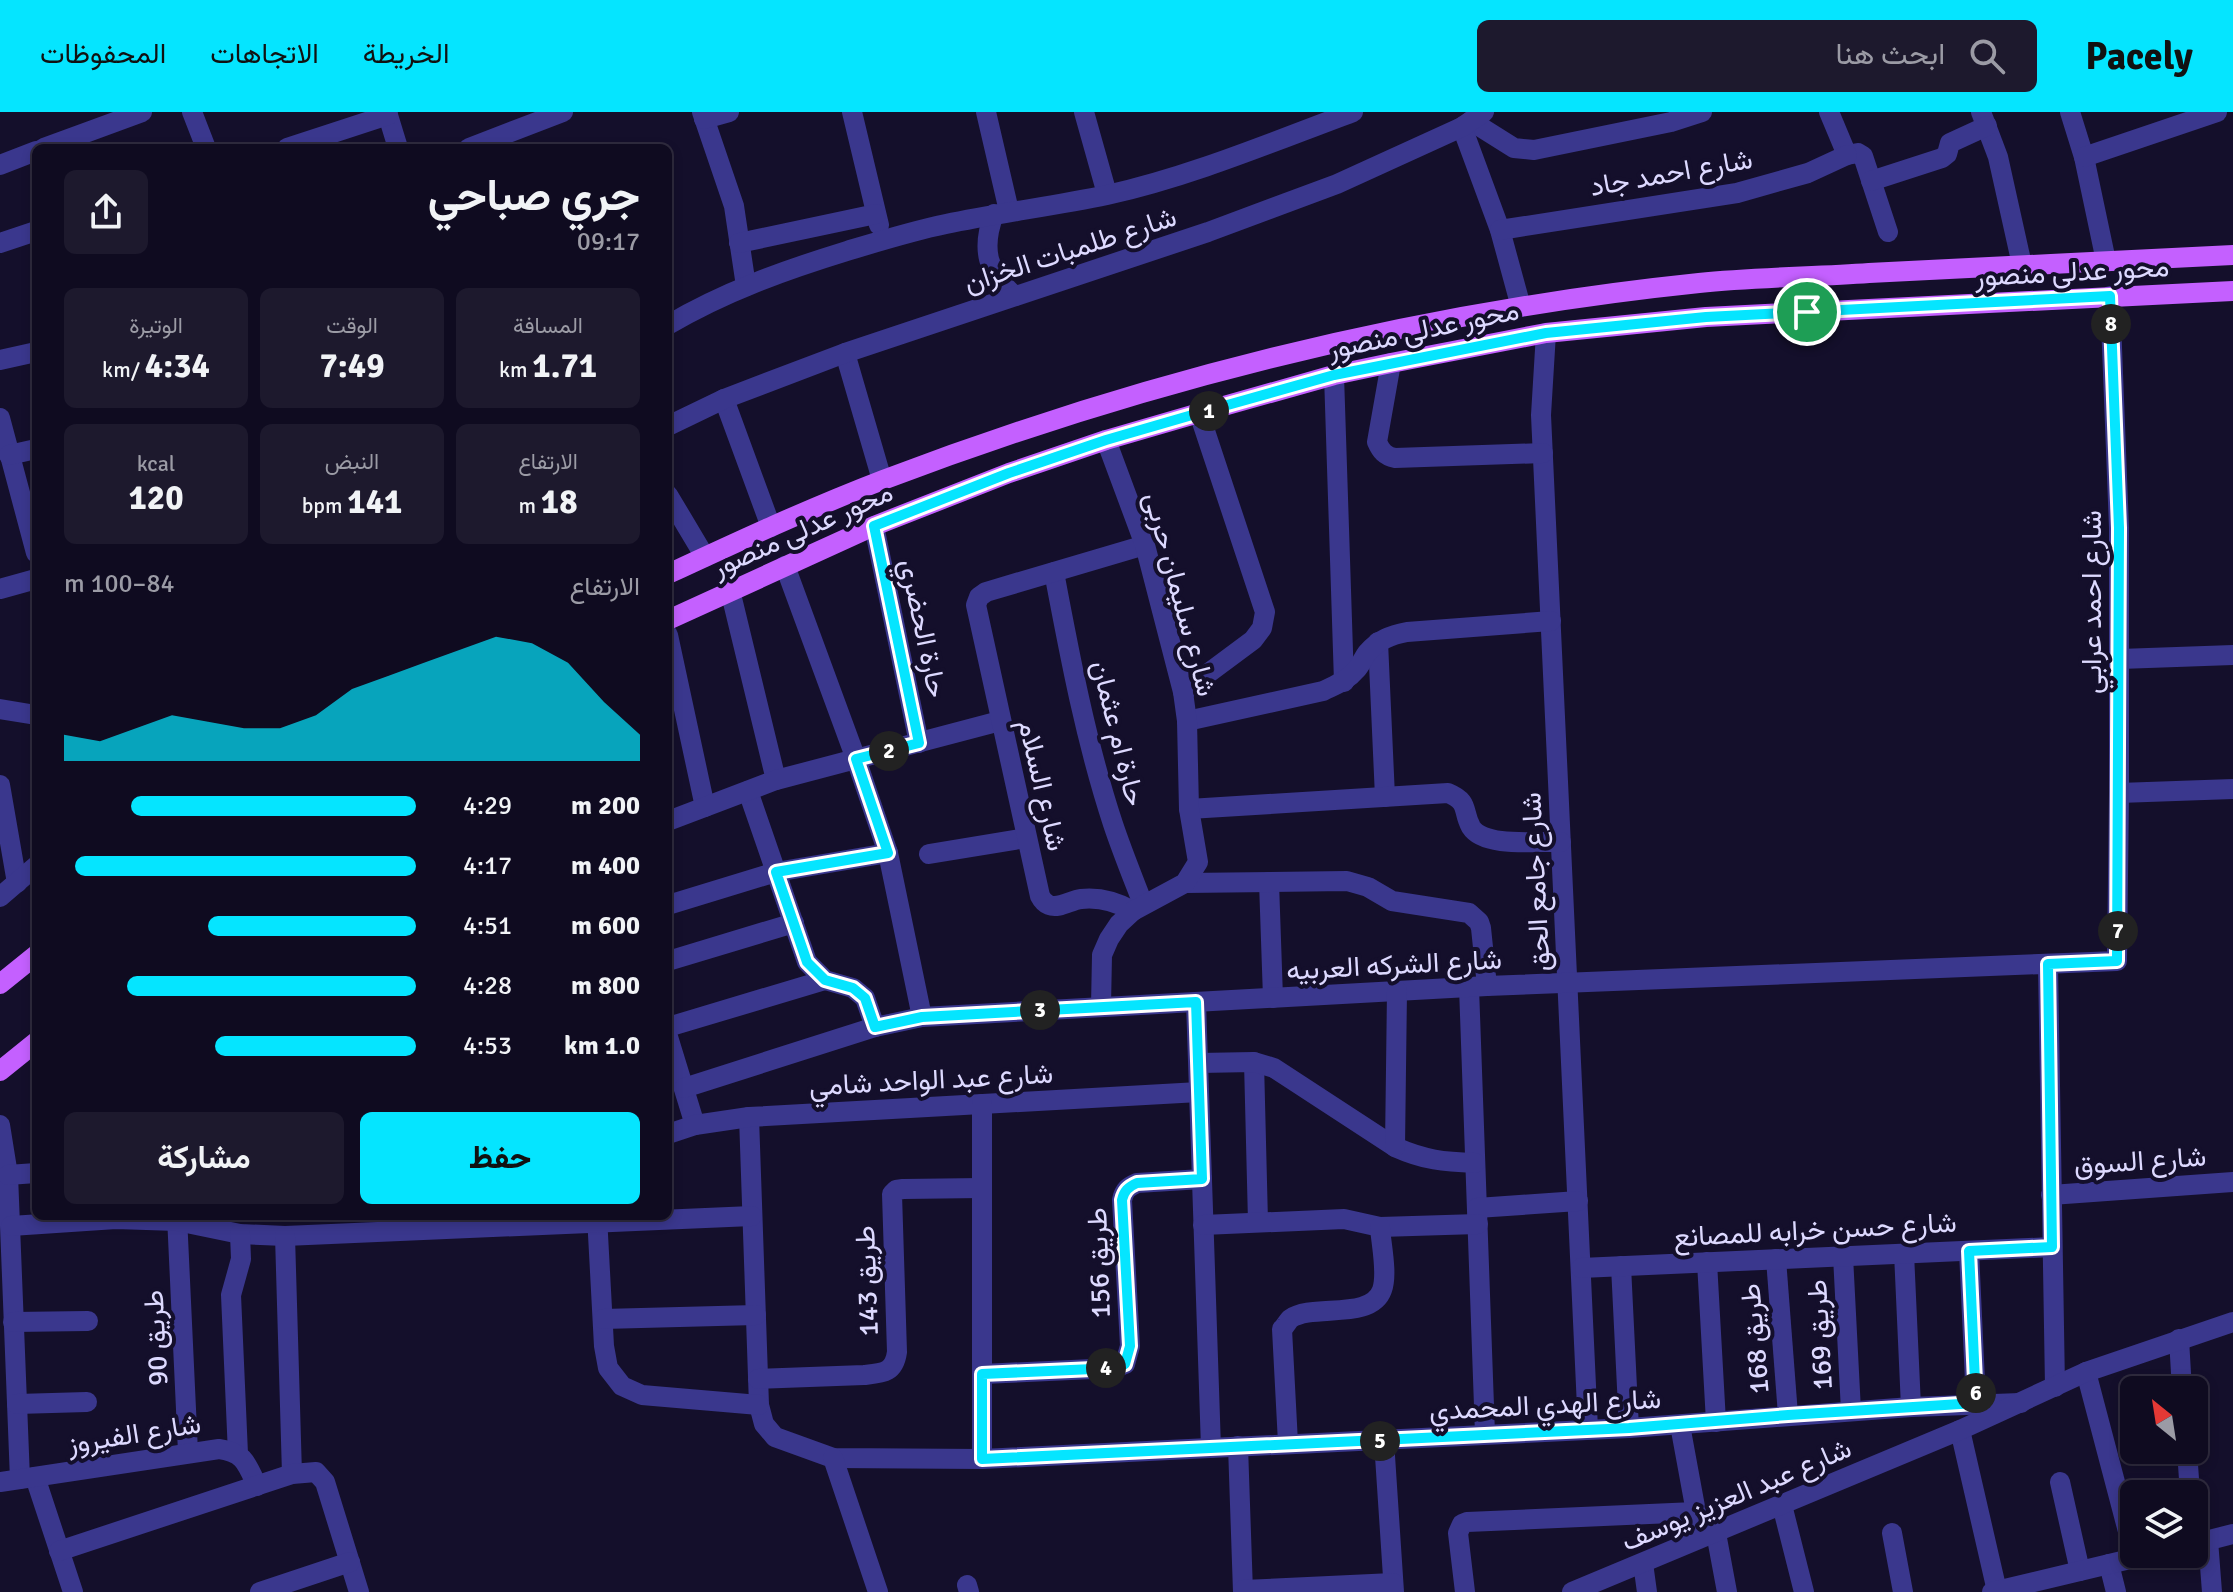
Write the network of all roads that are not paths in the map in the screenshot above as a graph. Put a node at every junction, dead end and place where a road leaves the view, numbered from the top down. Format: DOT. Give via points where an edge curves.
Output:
graph roads {
  1 [pos="142,112"];
  2 [pos="192,112"];
  3 [pos="563,112"];
  4 [pos="729,112"];
  5 [pos="852,112"];
  6 [pos="986,112"];
  7 [pos="1084,112"];
  8 [pos="1353,112"];
  9 [pos="1702,112"];
  10 [pos="1829,112"];
  11 [pos="2070,112"];
  12 [pos="2217,112"];
  13 [pos="388,113"];
  14 [pos="703,116"];
  15 [pos="521,119"];
  16 [pos="1984,119"];
  17 [pos="1472,120"];
  18 [pos="1298,122"];
  19 [pos="55,144"];
  20 [pos="204,144"];
  21 [pos="299,144"];
  22 [pos="397,144"];
  23 [pos="476,144"];
  24 [pos="32,153"];
  25 [pos="1847,155"];
  26 [pos="2084,157"];
  27 [pos="0,165"];
  28 [pos="1871,181"];
  29 [pos="1107,194"];
  30 [pos="1001,213"];
  31 [pos="876,214"];
  32 [pos="1500,230"];
  33 [pos="32,232"];
  34 [pos="1888,232"];
  35 [pos="884,240"];
  36 [pos="0,243"];
  37 [pos="739,243"];
  38 [pos="2233,255"];
  39 [pos="2106,261"];
  40 [pos="2022,265"];
  41 [pos="746,286"];
  42 [pos="2233,291"];
  43 [pos="1015,296"];
  44 [pos="2110,296"];
  45 [pos="1521,307"];
  46 [pos="672,323"];
  47 [pos="1546,333"];
  48 [pos="32,353"];
  49 [pos="845,353"];
  50 [pos="0,360"];
  51 [pos="1391,363"];
  52 [pos="1334,375"];
  53 [pos="724,399"];
  54 [pos="1199,413"];
  55 [pos="0,418"];
  56 [pos="672,424"];
  57 [pos="1106,440"];
  58 [pos="32,450"];
  59 [pos="1543,453"];
  60 [pos="9,455"];
  61 [pos="882,480"];
  62 [pos="8,483"];
  63 [pos="672,502"];
  64 [pos="874,526"];
  65 [pos="771,527"];
  66 [pos="32,543"];
  67 [pos="1145,545"];
  68 [pos="705,557"];
  69 [pos="785,566"];
  70 [pos="672,572"];
  71 [pos="1054,572"];
  72 [pos="32,580"];
  73 [pos="0,589"];
  74 [pos="730,590"];
  75 [pos="672,618"];
  76 [pos="1551,621"];
  77 [pos="1378,642"];
  78 [pos="672,654"];
  79 [pos="2233,655"];
  80 [pos="2120,659"];
  81 [pos="1344,682"];
  82 [pos="1183,692"];
  83 [pos="0,709"];
  84 [pos="32,714"];
  85 [pos="1000,721"];
  86 [pos="1187,721"];
  87 [pos="919,743"];
  88 [pos="856,759"];
  89 [pos="776,780"];
  90 [pos="0,785"];
  91 [pos="2233,789"];
  92 [pos="748,791"];
  93 [pos="2119,793"];
  94 [pos="1385,797"];
  95 [pos="705,807"];
  96 [pos="1189,809"];
  97 [pos="672,819"];
  98 [pos="1026,838"];
  99 [pos="1561,842"];
  100 [pos="888,853"];
  101 [pos="929,854"];
  102 [pos="32,870"];
  103 [pos="776,872"];
  104 [pos="1269,882"];
  105 [pos="17,883"];
  106 [pos="1185,883"];
  107 [pos="0,897"];
  108 [pos="672,904"];
  109 [pos="1138,908"];
  110 [pos="794,923"];
  111 [pos="32,958"];
  112 [pos="672,960"];
  113 [pos="2117,961"];
  114 [pos="2048,964"];
  115 [pos="825,980"];
  116 [pos="1567,983"];
  117 [pos="0,984"];
  118 [pos="1478,987"];
  119 [pos="1397,991"];
  120 [pos="1273,998"];
  121 [pos="1196,1002"];
  122 [pos="1101,1006"];
  123 [pos="922,1017"];
  124 [pos="875,1027"];
  125 [pos="672,1036"];
  126 [pos="32,1045"];
  127 [pos="672,1050"];
  128 [pos="1254,1062"];
  129 [pos="1199,1063"];
  130 [pos="0,1071"];
  131 [pos="684,1088"];
  132 [pos="1199,1092"];
  133 [pos="982,1104"];
  134 [pos="749,1117"];
  135 [pos="0,1125"];
  136 [pos="695,1125"];
  137 [pos="672,1133"];
  138 [pos="1395,1147"];
  139 [pos="1475,1163"];
  140 [pos="32,1173"];
  141 [pos="8,1175"];
  142 [pos="1202,1179"];
  143 [pos="2233,1182"];
  144 [pos="982,1188"];
  145 [pos="2051,1195"];
  146 [pos="1578,1201"];
  147 [pos="752,1216"];
  148 [pos="1477,1216"];
  149 [pos="672,1218"];
  150 [pos="90,1220"];
  151 [pos="177,1220"];
  152 [pos="185,1220"];
  153 [pos="556,1220"];
  154 [pos="597,1220"];
  155 [pos="1258,1222"];
  156 [pos="353,1225"];
  157 [pos="1203,1225"];
  158 [pos="11,1226"];
  159 [pos="1380,1227"];
  160 [pos="240,1234"];
  161 [pos="285,1236"];
  162 [pos="2052,1247"];
  163 [pos="1969,1251"];
  164 [pos="1904,1253"];
  165 [pos="1843,1256"];
  166 [pos="1776,1259"];
  167 [pos="1707,1262"];
  168 [pos="1621,1266"];
  169 [pos="6,1268"];
  170 [pos="1581,1268"];
  171 [pos="756,1315"];
  172 [pos="603,1319"];
  173 [pos="88,1321"];
  174 [pos="13,1322"];
  175 [pos="2233,1322"];
  176 [pos="2179,1339"];
  177 [pos="2086,1372"];
  178 [pos="982,1374"];
  179 [pos="2181,1376"];
  180 [pos="758,1379"];
  181 [pos="2055,1387"];
  182 [pos="87,1402"];
  183 [pos="1976,1403"];
  184 [pos="2021,1403"];
  185 [pos="17,1404"];
  186 [pos="759,1405"];
  187 [pos="1911,1407"];
  188 [pos="1851,1411"];
  189 [pos="1788,1415"];
  190 [pos="1716,1422"];
  191 [pos="1680,1425"];
  192 [pos="1629,1428"];
  193 [pos="1588,1429"];
  194 [pos="1960,1430"];
  195 [pos="1485,1434"];
  196 [pos="1384,1441"];
  197 [pos="1288,1443"];
  198 [pos="1238,1446"];
  199 [pos="1211,1448"];
  200 [pos="188,1452"];
  201 [pos="238,1454"];
  202 [pos="833,1458"];
  203 [pos="982,1459"];
  204 [pos="292,1474"];
  205 [pos="18,1479"];
  206 [pos="2060,1482"];
  207 [pos="2120,1482"];
  208 [pos="257,1486"];
  209 [pos="1782,1505"];
  210 [pos="1695,1512"];
  211 [pos="1892,1533"];
  212 [pos="2233,1534"];
  213 [pos="1709,1536"];
  214 [pos="2208,1540"];
  215 [pos="59,1551"];
  216 [pos="2120,1561"];
  217 [pos="350,1562"];
  218 [pos="1643,1563"];
  219 [pos="2109,1564"];
  220 [pos="2207,1568"];
  221 [pos="2080,1571"];
  222 [pos="2049,1585"];
  223 [pos="1394,1588"];
  224 [pos="1243,1591"];
  225 [pos="1995,1591"];
  226 [pos="73,1592"];
  227 [pos="260,1592"];
  228 [pos="359,1592"];
  229 [pos="878,1592"];
  230 [pos="1465,1592"];
  231 [pos="1572,1592"];
  232 [pos="1647,1592"];
  233 [pos="1727,1592"];
  234 [pos="1804,1592"];
  235 [pos="1903,1592"];
  236 [pos="2116,1592"];
  237 [pos="2212,1592"];
  1 -- 19 [label="street"];
  2 -- 20 [label="street"];
  3 -- 15 [label="street"];
  4 -- 14 [label="street"];
  5 -- 31 [label="street"];
  6 -- 30 [label="street"];
  7 -- 29 [label="street"];
  8 -- 18 [label="street, شارع طلمبات الخزان"];
  9 -- 17 [label="street" via="1534,150 1514,148"];
  10 -- 25 [label="street"];
  11 -- 26 [label="street"];
  12 -- 26 [label="street"];
  13 -- 21 [label="street"];
  13 -- 22 [label="street"];
  14 -- 37 [label="street" via="734,206"];
  15 -- 23 [label="street"];
  16 -- 28 [label="street" via="1950,143 1942,158"];
  16 -- 40 [label="street"];
  17 -- 32 [label="street"];
  17 -- 43 [label="street, شارع طلمبات الخزان" via="1323,189"];
  18 -- 29 [label="street, شارع طلمبات الخزان" via="1205,167"];
  24 -- 27 [label="street"];
  25 -- 28 [label="street" via="1863,156"];
  25 -- 32 [label="street, شارع احمد جاد" via="1808,173 1737,193"];
  26 -- 39 [label="street"];
  28 -- 34 [label="street"];
  29 -- 30 [label="street, شارع طلمبات الخزان"];
  30 -- 35 [label="street, شارع طلمبات الخزان"];
  30 -- 43 [label="street" via="988,229 988,260"];
  31 -- 35 [label="street"];
  31 -- 37 [label="street"];
  32 -- 45 [label="street"];
  33 -- 36 [label="street"];
  35 -- 41 [label="street, شارع طلمبات الخزان"];
  37 -- 41 [label="street"];
  38 -- 39 [label="main road, محور عدلى منصور"];
  39 -- 40 [label="main road, محور عدلى منصور"];
  40 -- 45 [label="main road, محور عدلى منصور" via="1704,283"];
  41 -- 46 [label="street, شارع طلمبات الخزان"];
  42 -- 44 [label="main road, محور عدلى منصور"];
  43 -- 49 [label="street, شارع طلمبات الخزان"];
  44 -- 47 [label="main road, محور عدلى منصور" via="1706,317"];
  44 -- 80 [label="street, شارع احمد عرابي"];
  45 -- 61 [label="main road, محور عدلى منصور" via="1398,329 1158,387"];
  47 -- 51 [label="main road, محور عدلى منصور"];
  47 -- 59 [label="street, شارع جامع الحق"];
  48 -- 50 [label="street"];
  49 -- 53 [label="street, شارع طلمبات الخزان"];
  49 -- 61 [label="street"];
  51 -- 52 [label="main road, محور عدلى منصور"];
  51 -- 59 [label="street" via="1377,442 1389,457"];
  52 -- 54 [label="main road, محور عدلى منصور"];
  52 -- 81 [label="street"];
  53 -- 56 [label="street, شارع طلمبات الخزان"];
  53 -- 65 [label="street"];
  54 -- 57 [label="main road, محور عدلى منصور"];
  54 -- 82 [label="street" via="1265,612 1253,640"];
  55 -- 60 [label="street"];
  57 -- 64 [label="main road, محور عدلى منصور"];
  57 -- 67 [label="street, شارع سليمان حربى"];
  58 -- 60 [label="street"];
  59 -- 76 [label="street, شارع جامع الحق"];
  60 -- 62 [label="street"];
  61 -- 65 [label="main road, محور عدلى منصور"];
  62 -- 66 [label="street"];
  63 -- 68 [label="street"];
  64 -- 69 [label="main road, محور عدلى منصور"];
  64 -- 87 [label="street, حارة الحضري"];
  65 -- 68 [label="main road, محور عدلى منصور"];
  67 -- 71 [label="street"];
  67 -- 82 [label="street, شارع سليمان حربى"];
  68 -- 70 [label="main road, محور عدلى منصور"];
  69 -- 74 [label="main road, محور عدلى منصور"];
  69 -- 88 [label="street"];
  71 -- 85 [label="street, شارع السلام" via="986,592 976,605"];
  71 -- 109 [label="street, حارة ام عثمان" via="1088,736"];
  72 -- 73 [label="street"];
  74 -- 75 [label="main road, محور عدلى منصور"];
  74 -- 89 [label="street"];
  76 -- 77 [label="street" via="1407,632"];
  76 -- 99 [label="street, شارع جامع الحق"];
  77 -- 81 [label="street"];
  77 -- 94 [label="street"];
  78 -- 95 [label="street"];
  79 -- 80 [label="street"];
  80 -- 93 [label="street, شارع احمد عرابي"];
  81 -- 86 [label="street"];
  82 -- 86 [label="street, شارع سليمان حربى"];
  83 -- 84 [label="street"];
  85 -- 87 [label="street"];
  85 -- 98 [label="street, شارع السلام"];
  86 -- 96 [label="street, شارع سليمان حربى"];
  87 -- 88 [label="street"];
  88 -- 89 [label="street"];
  88 -- 100 [label="street"];
  89 -- 92 [label="street"];
  90 -- 105 [label="street"];
  91 -- 93 [label="street"];
  92 -- 95 [label="street"];
  92 -- 103 [label="street"];
  93 -- 113 [label="street, شارع احمد عرابي"];
  94 -- 96 [label="street"];
  94 -- 99 [label="street" via="1448,793 1465,806 1478,836 1491,841"];
  95 -- 97 [label="street"];
  96 -- 106 [label="street, شارع سليمان حربى" via="1198,862"];
  98 -- 101 [label="street"];
  98 -- 109 [label="street, شارع السلام" via="1045,903 1096,899"];
  99 -- 116 [label="street, شارع جامع الحق"];
  100 -- 103 [label="street"];
  100 -- 123 [label="street"];
  102 -- 105 [label="street"];
  103 -- 108 [label="street"];
  103 -- 110 [label="street"];
  104 -- 106 [label="street"];
  104 -- 118 [label="street" via="1347,881 1392,901 1469,913 1479,922"];
  104 -- 120 [label="street"];
  105 -- 107 [label="street"];
  106 -- 109 [label="street"];
  109 -- 122 [label="street" via="1119,924 1102,955"];
  110 -- 112 [label="street"];
  110 -- 115 [label="street" via="807,962"];
  111 -- 117 [label="main road"];
  113 -- 114 [label="street, شارع الشركه العربيه"];
  114 -- 116 [label="street, شارع الشركه العربيه"];
  114 -- 145 [label="street"];
  115 -- 124 [label="street" via="853,988 865,998"];
  115 -- 125 [label="street"];
  116 -- 118 [label="street, شارع الشركه العربيه"];
  116 -- 146 [label="street, شارع جامع الحق"];
  118 -- 119 [label="street, شارع الشركه العربيه"];
  118 -- 139 [label="street"];
  119 -- 120 [label="street, شارع الشركه العربيه"];
  119 -- 138 [label="street"];
  120 -- 121 [label="street, شارع الشركه العربيه"];
  121 -- 122 [label="street, شارع الشركه العربيه"];
  121 -- 129 [label="street"];
  122 -- 123 [label="street, شارع الشركه العربيه"];
  123 -- 124 [label="street, شارع الشركه العربيه"];
  124 -- 131 [label="street, شارع الشركه العربيه"];
  126 -- 130 [label="main road"];
  127 -- 131 [label="street"];
  128 -- 129 [label="street"];
  128 -- 138 [label="street" via="1274,1068"];
  128 -- 155 [label="street"];
  129 -- 132 [label="street"];
  131 -- 136 [label="street"];
  132 -- 133 [label="street, شارع عبد الواحد شامي"];
  132 -- 142 [label="street"];
  133 -- 134 [label="street, شارع عبد الواحد شامي"];
  133 -- 144 [label="street"];
  134 -- 136 [label="street, شارع عبد الواحد شامي"];
  134 -- 147 [label="street"];
  135 -- 141 [label="street"];
  136 -- 137 [label="street, شارع عبد الواحد شامي"];
  138 -- 139 [label="street" via="1439,1162"];
  139 -- 148 [label="street"];
  140 -- 141 [label="street"];
  141 -- 158 [label="street"];
  142 -- 157 [label="street"];
  142 -- 178 [label="street, طريق 156" via="1137,1183 1124,1192 1130,1346 1125,1364"];
  143 -- 145 [label="street, شارع السوق"];
  144 -- 178 [label="street"];
  144 -- 180 [label="street, طريق 143" via="903,1189 892,1194 897,1352 890,1370"];
  145 -- 162 [label="street"];
  146 -- 148 [label="street"];
  146 -- 170 [label="street, شارع جامع الحق"];
  147 -- 149 [label="street"];
  147 -- 171 [label="street"];
  148 -- 159 [label="street"];
  148 -- 195 [label="street"];
  150 -- 158 [label="street"];
  151 -- 200 [label="street, طريق 90"];
  152 -- 160 [label="street"];
  153 -- 156 [label="street"];
  154 -- 172 [label="street"];
  155 -- 157 [label="street"];
  155 -- 159 [label="street" via="1344,1219"];
  156 -- 161 [label="street"];
  157 -- 199 [label="street"];
  158 -- 169 [label="street"];
  159 -- 197 [label="street" via="1384,1281 1373,1302 1301,1315 1282,1329"];
  160 -- 161 [label="street"];
  160 -- 201 [label="street" via="241,1259 231,1295"];
  161 -- 204 [label="street"];
  162 -- 163 [label="street, شارع حسن خرابه للمصانع"];
  162 -- 181 [label="street"];
  163 -- 164 [label="street, شارع حسن خرابه للمصانع"];
  163 -- 183 [label="street"];
  164 -- 165 [label="street, شارع حسن خرابه للمصانع"];
  164 -- 187 [label="street"];
  165 -- 166 [label="street, شارع حسن خرابه للمصانع"];
  165 -- 188 [label="street, طريق 169"];
  166 -- 167 [label="street, شارع حسن خرابه للمصانع"];
  166 -- 189 [label="street, طريق 168"];
  167 -- 168 [label="street, شارع حسن خرابه للمصانع"];
  167 -- 190 [label="street"];
  168 -- 170 [label="street, شارع حسن خرابه للمصانع"];
  168 -- 192 [label="street"];
  169 -- 174 [label="street"];
  170 -- 193 [label="street, شارع جامع الحق"];
  171 -- 172 [label="street"];
  171 -- 180 [label="street"];
  172 -- 186 [label="street" via="608,1368 622,1386 642,1395"];
  173 -- 174 [label="street"];
  174 -- 185 [label="street"];
  175 -- 176 [label="street, شارع عبد العزيز يوسف"];
  176 -- 177 [label="street, شارع عبد العزيز يوسف"];
  176 -- 179 [label="street"];
  177 -- 181 [label="street, شارع عبد العزيز يوسف"];
  177 -- 207 [label="street"];
  178 -- 203 [label="street"];
  180 -- 186 [label="street"];
  181 -- 184 [label="street, شارع عبد العزيز يوسف"];
  182 -- 185 [label="street"];
  183 -- 184 [label="street, شارع الهدي المحمدي"];
  183 -- 187 [label="street, شارع الهدي المحمدي"];
  184 -- 194 [label="street, شارع عبد العزيز يوسف"];
  185 -- 205 [label="street"];
  186 -- 202 [label="street, شارع الهدي المحمدي" via="764,1424 775,1437"];
  187 -- 188 [label="street, شارع الهدي المحمدي"];
  188 -- 189 [label="street, شارع الهدي المحمدي"];
  189 -- 190 [label="street, شارع الهدي المحمدي"];
  190 -- 191 [label="street, شارع الهدي المحمدي"];
  191 -- 192 [label="street, شارع الهدي المحمدي"];
  191 -- 210 [label="street"];
  192 -- 193 [label="street, شارع الهدي المحمدي"];
  193 -- 195 [label="street, شارع الهدي المحمدي"];
  194 -- 209 [label="street, شارع عبد العزيز يوسف"];
  194 -- 225 [label="street"];
  195 -- 196 [label="street, شارع الهدي المحمدي"];
  196 -- 197 [label="street, شارع الهدي المحمدي"];
  196 -- 223 [label="street"];
  197 -- 198 [label="street, شارع الهدي المحمدي"];
  198 -- 199 [label="street, شارع الهدي المحمدي"];
  198 -- 224 [label="street"];
  199 -- 203 [label="street, شارع الهدي المحمدي"];
  200 -- 201 [label="street, شارع الفيروز" via="219,1449"];
  200 -- 205 [label="street, شارع الفيروز"];
  201 -- 208 [label="street, شارع الفيروز"];
  202 -- 203 [label="street, شارع الهدي المحمدي"];
  202 -- 229 [label="street"];
  204 -- 208 [label="street"];
  204 -- 217 [label="street" via="316,1472 325,1482"];
  205 -- 215 [label="street"];
  206 -- 221 [label="street"];
  208 -- 215 [label="street"];
  209 -- 213 [label="street, شارع عبد العزيز يوسف"];
  209 -- 234 [label="street"];
  210 -- 213 [label="street"];
  210 -- 230 [label="street" via="1467,1522 1458,1533"];
  211 -- 235 [label="street"];
  212 -- 214 [label="street"];
  213 -- 218 [label="street, شارع عبد العزيز يوسف"];
  213 -- 233 [label="street"];
  215 -- 226 [label="street"];
  216 -- 219 [label="street"];
  217 -- 227 [label="street"];
  217 -- 228 [label="street"];
  218 -- 231 [label="street, شارع عبد العزيز يوسف"];
  218 -- 232 [label="street"];
  219 -- 221 [label="street"];
  219 -- 236 [label="street"];
  220 -- 237 [label="street"];
  221 -- 222 [label="street"];
  222 -- 225 [label="street"];
  223 -- 224 [label="street"];
}
